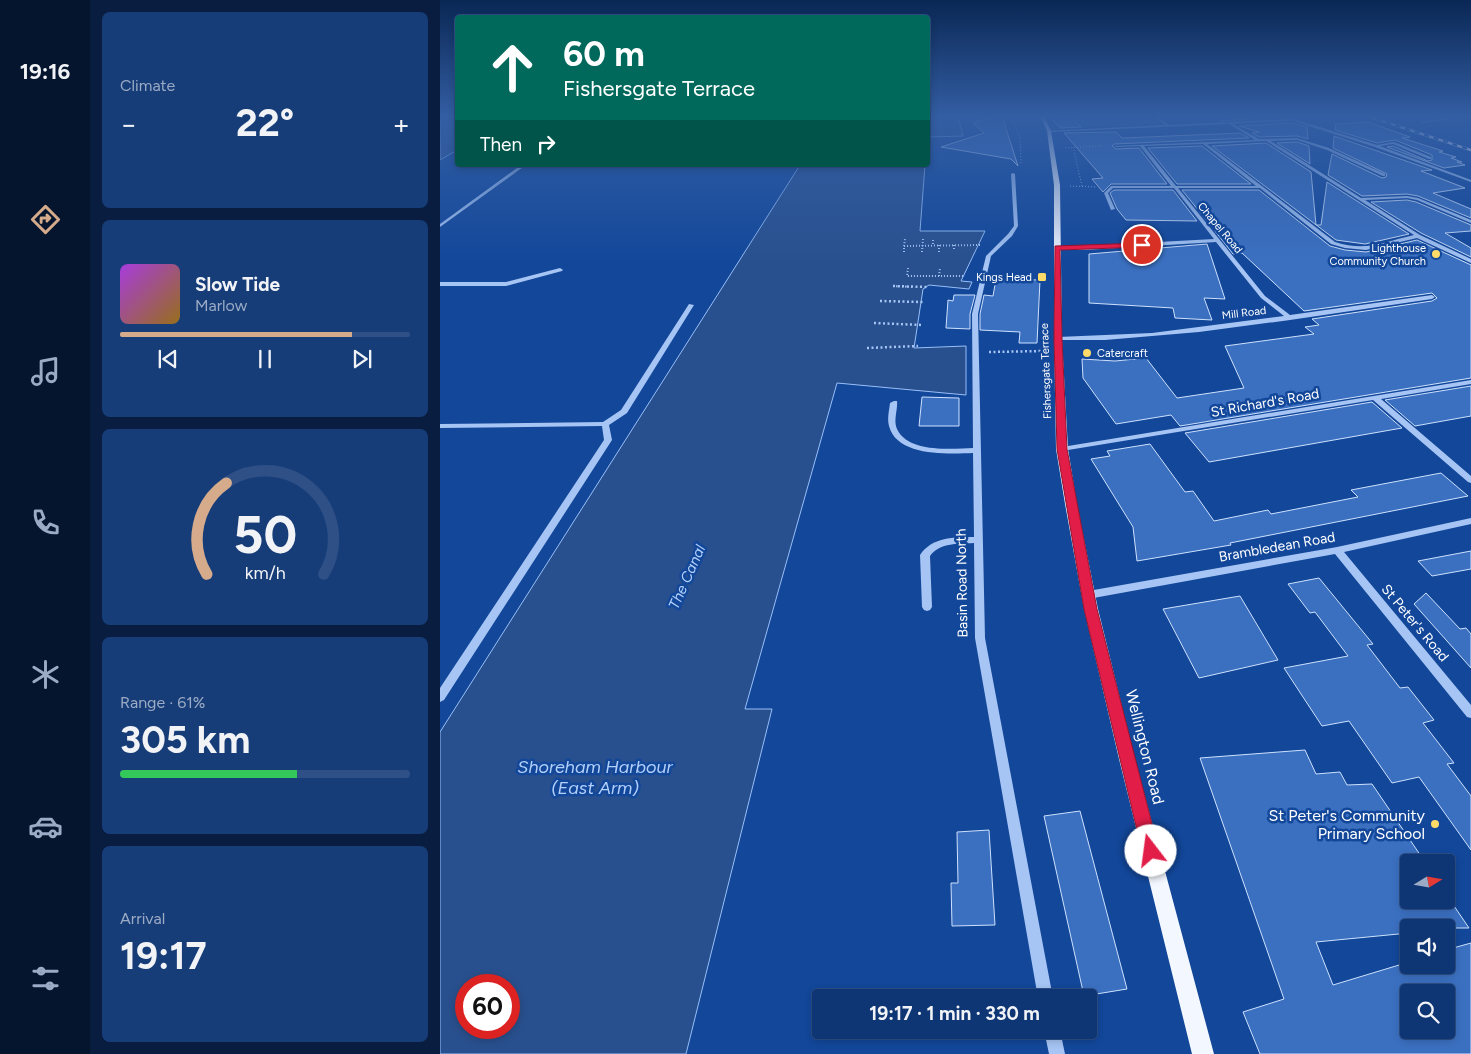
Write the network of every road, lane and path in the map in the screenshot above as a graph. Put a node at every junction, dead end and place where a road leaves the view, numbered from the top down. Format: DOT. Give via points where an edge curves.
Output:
graph roads {
  1 [pos="1021,165"];
  2 [pos="1054,165"];
  3 [pos="1077,165"];
  4 [pos="1156,165"];
  5 [pos="1233,165"];
  6 [pos="1307,165"];
  7 [pos="1363,165"];
  8 [pos="1428,165"];
  9 [pos="521,167"];
  10 [pos="1013,174"];
  11 [pos="1384,175"];
  12 [pos="1471,181"];
  13 [pos="1057,185"];
  14 [pos="1082,186"];
  15 [pos="1119,187"];
  16 [pos="1260,187"];
  17 [pos="1174,188"];
  18 [pos="1361,199"];
  19 [pos="1113,209"];
  20 [pos="1471,222"];
  21 [pos="440,226"];
  22 [pos="1418,236"];
  23 [pos="905,239"];
  24 [pos="923,239"];
  25 [pos="933,240"];
  26 [pos="944,240"];
  27 [pos="956,240"];
  28 [pos="1217,240"];
  29 [pos="933,245"];
  30 [pos="939,245"];
  31 [pos="945,245"];
  32 [pos="955,245"];
  33 [pos="988,245"];
  34 [pos="904,246"];
  35 [pos="1057,248"];
  36 [pos="954,251"];
  37 [pos="904,252"];
  38 [pos="922,252"];
  39 [pos="940,252"];
  40 [pos="1471,261"];
  41 [pos="908,268"];
  42 [pos="927,268"];
  43 [pos="940,268"];
  44 [pos="560,270"];
  45 [pos="953,270"];
  46 [pos="926,276"];
  47 [pos="940,276"];
  48 [pos="954,276"];
  49 [pos="965,276"];
  50 [pos="440,284"];
  51 [pos="893,286"];
  52 [pos="928,287"];
  53 [pos="1432,297"];
  54 [pos="880,301"];
  55 [pos="923,302"];
  56 [pos="691,305"];
  57 [pos="1290,318"];
  58 [pos="874,323"];
  59 [pos="922,325"];
  60 [pos="1058,339"];
  61 [pos="918,346"];
  62 [pos="867,348"];
  63 [pos="1041,351"];
  64 [pos="983,352"];
  65 [pos="1471,382"];
  66 [pos="1374,397"];
  67 [pos="894,403"];
  68 [pos="605,424"];
  69 [pos="440,426"];
  70 [pos="1062,449"];
  71 [pos="977,450"];
  72 [pos="1471,480"];
  73 [pos="1471,521"];
  74 [pos="979,540"];
  75 [pos="1337,550"];
  76 [pos="1088,595"];
  77 [pos="927,607"];
  78 [pos="440,697"];
  79 [pos="1471,713"];
  80 [pos="1044,989"];
  81 [pos="1054,1039"];
  82 [pos="1057,1054"];
  83 [pos="1203,1054"];
  1 -- 10 [label="path" via="1020,170"];
  2 -- 13 [label="main road, Fishersgate Terrace"];
  3 -- 14 [label="path"];
  4 -- 17 [label="street, Chapel Road"];
  5 -- 16 [label="street"];
  6 -- 18 [label="street"];
  7 -- 11 [label="street"];
  8 -- 12 [label="street"];
  9 -- 21 [label="street"];
  10 -- 71 [label="street, Basin Road North" via="1016,226 989,256 975,314"];
  13 -- 14 [label="path"];
  13 -- 35 [label="main road, Fishersgate Terrace"];
  14 -- 15 [label="path"];
  15 -- 17 [label="street"];
  15 -- 19 [label="street" via="1109,188 1106,193"];
  16 -- 17 [label="street"];
  16 -- 22 [label="street" via="1333,243 1371,250"];
  17 -- 28 [label="street, Chapel Road"];
  18 -- 20 [label="street" via="1418,199"];
  18 -- 22 [label="street"];
  22 -- 40 [label="street"];
  23 -- 34 [label="path"];
  24 -- 38 [label="path"];
  25 -- 29 [label="path"];
  26 -- 31 [label="path"];
  27 -- 32 [label="path"];
  28 -- 35 [label="street"];
  28 -- 57 [label="street, Chapel Road" via="1263,297"];
  29 -- 30 [label="path"];
  29 -- 34 [label="path"];
  30 -- 31 [label="path"];
  30 -- 39 [label="path"];
  31 -- 32 [label="path"];
  32 -- 33 [label="path"];
  32 -- 36 [label="path"];
  34 -- 37 [label="path"];
  35 -- 60 [label="main road, Fishersgate Terrace"];
  41 -- 46 [label="path" via="908,276"];
  42 -- 46 [label="path"];
  43 -- 47 [label="path"];
  44 -- 50 [label="street" via="506,284"];
  45 -- 48 [label="path"];
  46 -- 47 [label="path"];
  47 -- 48 [label="path"];
  48 -- 49 [label="path"];
  51 -- 52 [label="path"];
  53 -- 57 [label="street, Mill Road"];
  54 -- 55 [label="path"];
  56 -- 68 [label="street" via="624,411"];
  57 -- 60 [label="street, Mill Road" via="1121,337"];
  58 -- 59 [label="path"];
  60 -- 70 [label="main road, Fishersgate Terrace"];
  61 -- 62 [label="path"];
  63 -- 64 [label="path"];
  65 -- 66 [label="street, St Richard's Road"];
  66 -- 70 [label="street, St Richard's Road"];
  66 -- 72 [label="street"];
  67 -- 71 [label="street" via="894,431 914,446 926,450"];
  68 -- 69 [label="street"];
  68 -- 78 [label="street" via="608,440"];
  70 -- 76 [label="main road, Fishersgate Terrace"];
  71 -- 74 [label="street, Basin Road North"];
  73 -- 75 [label="street, Brambledean Road"];
  74 -- 77 [label="street" via="937,544 924,555"];
  74 -- 80 [label="street, Basin Road North" via="980,638"];
  75 -- 76 [label="street, Brambledean Road"];
  75 -- 79 [label="street, St Peter's Road"];
  76 -- 83 [label="main road, Wellington Road"];
  81 -- 82 [label="street"];
}
